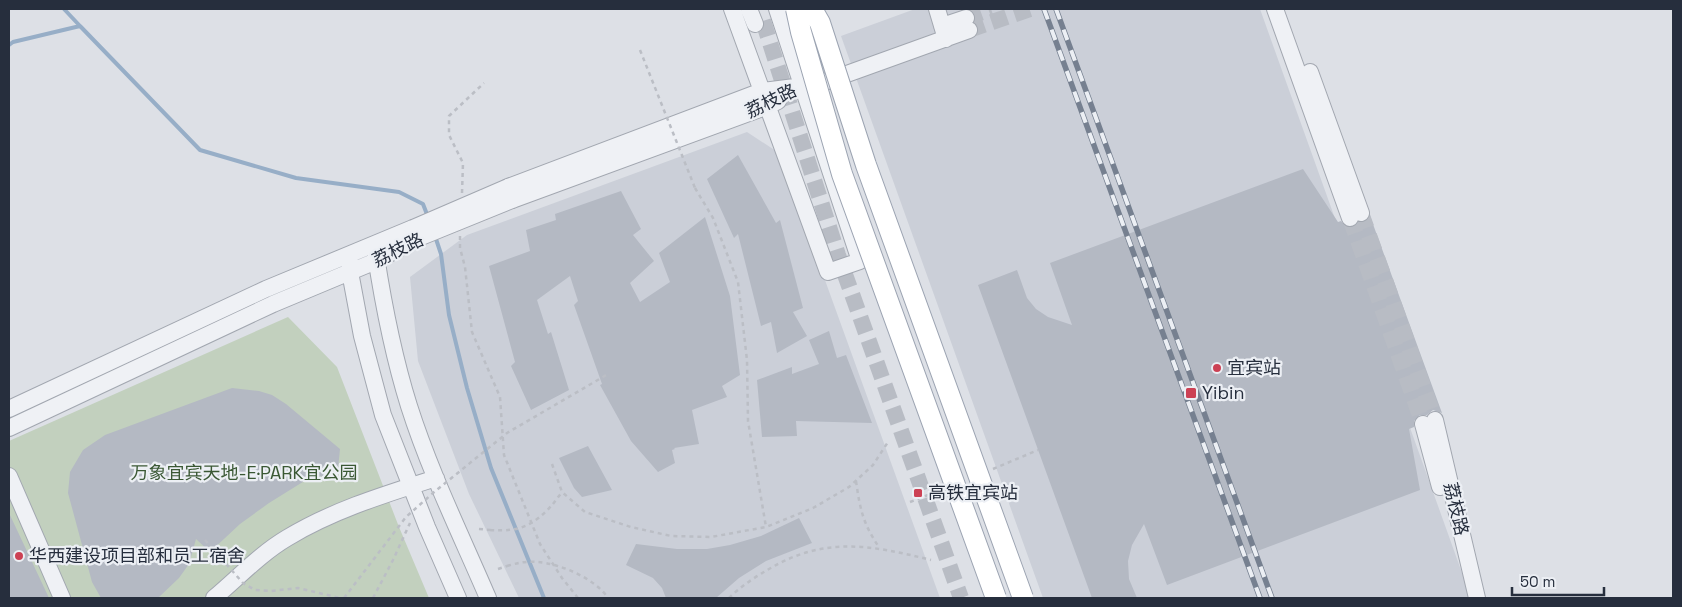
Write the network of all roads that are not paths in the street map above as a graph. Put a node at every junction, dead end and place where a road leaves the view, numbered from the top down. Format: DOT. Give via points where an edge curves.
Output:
graph roads {
  1 [pos="732,9"];
  2 [pos="777,9"];
  3 [pos="796,9"];
  4 [pos="812,9"];
  5 [pos="937,9"];
  6 [pos="1275,9"];
  7 [pos="1286,9"];
  8 [pos="968,24"];
  9 [pos="944,32"];
  10 [pos="824,82"];
  11 [pos="804,87"];
  12 [pos="762,91"];
  13 [pos="768,106"];
  14 [pos="510,194"];
  15 [pos="415,234"];
  16 [pos="374,244"];
  17 [pos="349,254"];
  18 [pos="376,261"];
  19 [pos="350,272"];
  20 [pos="9,409"];
  21 [pos="9,428"];
  22 [pos="9,476"];
  23 [pos="436,478"];
  24 [pos="410,486"];
  25 [pos="62,598"];
  26 [pos="214,598"];
  27 [pos="458,598"];
  28 [pos="488,598"];
  29 [pos="996,598"];
  30 [pos="1003,598"];
  31 [pos="1023,598"];
  32 [pos="1467,598"];
  33 [pos="1478,598"];
  1 -- 12 [label="street"];
  2 -- 11 [label="street"];
  3 -- 29 [label="main road, bridge" via="842,174"];
  4 -- 31 [label="main road, bridge" via="820,23 866,166"];
  5 -- 9 [label="street"];
  6 -- 7 [label="street" via="1356,215"];
  8 -- 9 [label="street"];
  9 -- 10 [label="street"];
  10 -- 11 [label="street"];
  10 -- 30 [label="street" via="850,170"];
  11 -- 12 [label="street, 荔枝路"];
  11 -- 13 [label="street, 荔枝路"];
  11 -- 13 [label="street" via="860,261 828,272"];
  12 -- 13 [label="street"];
  12 -- 14 [label="street, 荔枝路"];
  13 -- 14 [label="street, 荔枝路"];
  14 -- 15 [label="street, 荔枝路, bridge"];
  15 -- 16 [label="street, 荔枝路"];
  15 -- 18 [label="street, 荔枝路"];
  16 -- 17 [label="street, 荔枝路"];
  16 -- 18 [label="street"];
  17 -- 19 [label="street"];
  17 -- 20 [label="street, 荔枝路" via="266,289"];
  18 -- 19 [label="street, 荔枝路"];
  18 -- 23 [label="street" via="397,365"];
  19 -- 21 [label="street, 荔枝路" via="273,304"];
  19 -- 24 [label="street" via="382,415"];
  22 -- 25 [label="street"];
  23 -- 24 [label="street"];
  23 -- 28 [label="street"];
  24 -- 26 [label="street" via="288,537 263,554"];
  24 -- 27 [label="street"];
  32 -- 33 [label="street, 荔枝路" via="1429,422"];
}
